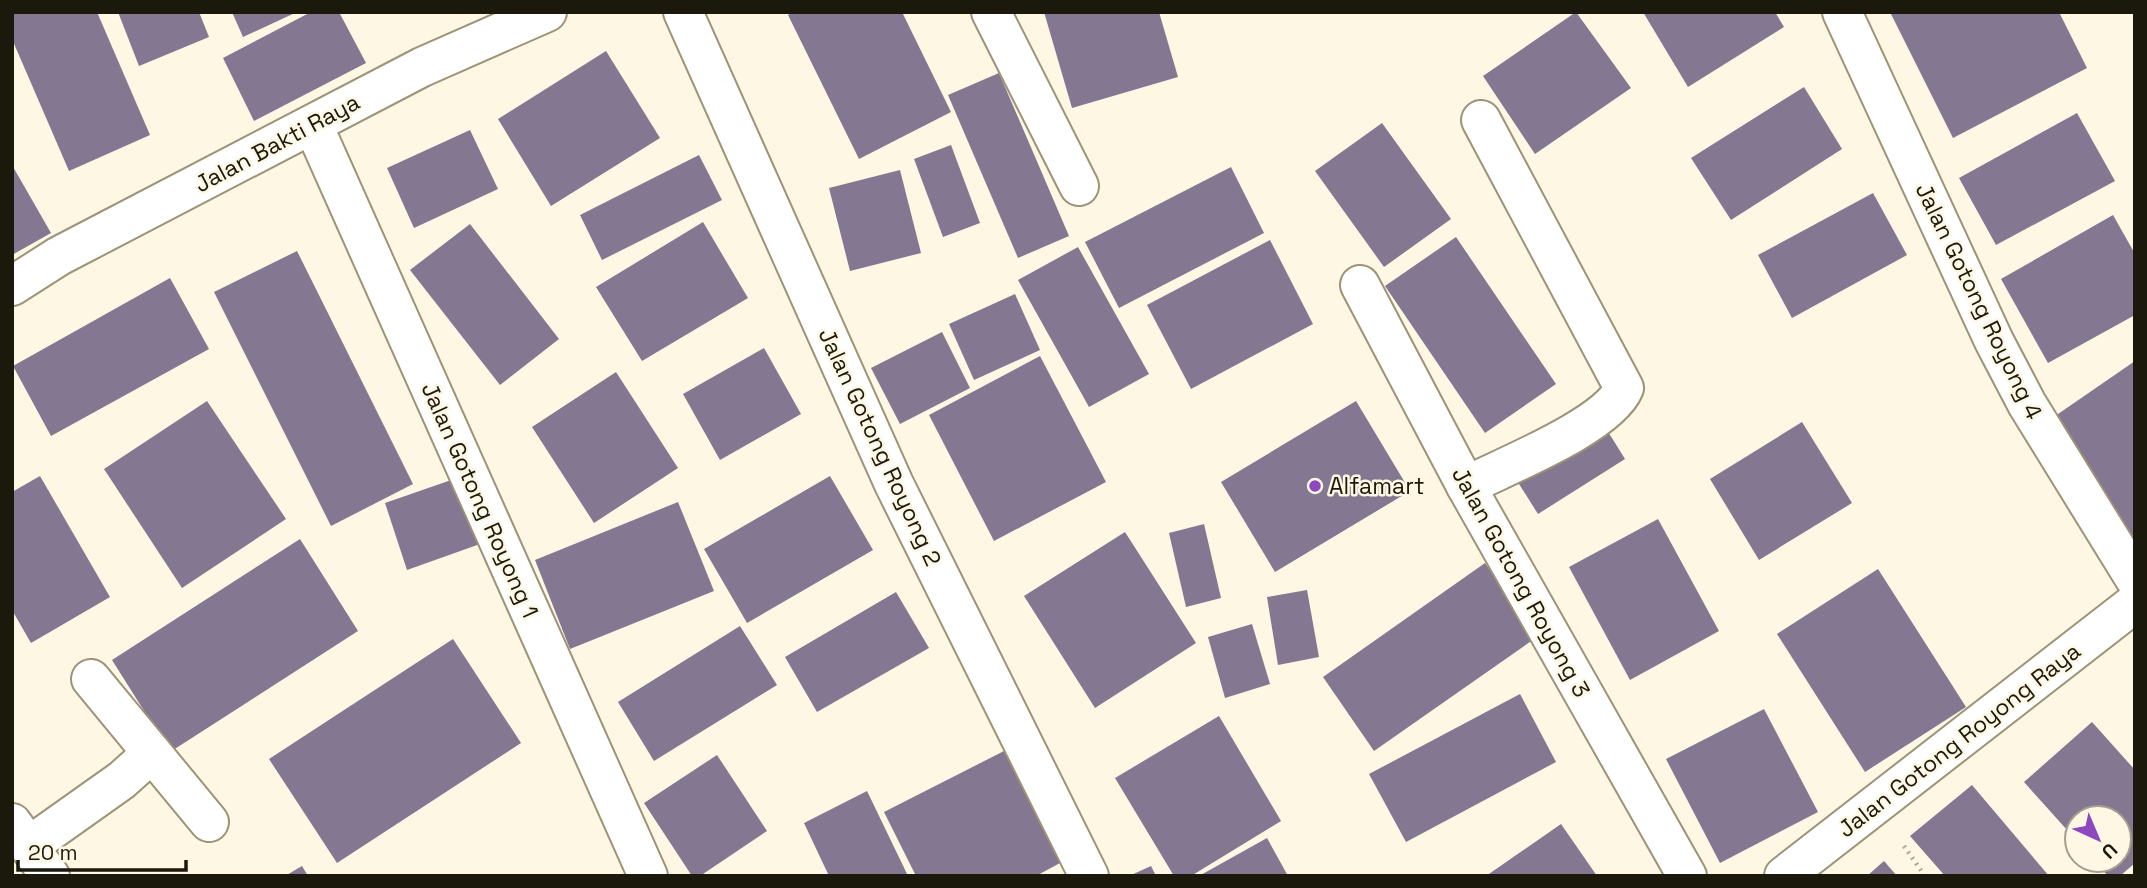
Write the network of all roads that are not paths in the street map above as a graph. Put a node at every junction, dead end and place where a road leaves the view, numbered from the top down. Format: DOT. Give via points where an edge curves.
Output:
graph roads {
  1 [pos="547,12"];
  2 [pos="683,12"];
  3 [pos="991,12"];
  4 [pos="1842,12"];
  5 [pos="1481,120"];
  6 [pos="313,125"];
  7 [pos="1079,186"];
  8 [pos="1360,285"];
  9 [pos="12,286"];
  10 [pos="1466,486"];
  11 [pos="2135,579"];
  12 [pos="2135,603"];
  13 [pos="91,679"];
  14 [pos="152,753"];
  15 [pos="209,822"];
  16 [pos="30,848"];
  17 [pos="648,876"];
  18 [pos="1088,876"];
  19 [pos="1687,876"];
  20 [pos="1784,876"];
  1 -- 6 [label="street, Jalan Bakti Raya" via="422,67"];
  2 -- 18 [label="street, Jalan Gotong Royong 2" via="894,484"];
  3 -- 7 [label="street"];
  4 -- 11 [label="street, Jalan Gotong Royong 4" via="2005,362"];
  5 -- 10 [label="street" via="1624,388 1619,400 1600,418"];
  6 -- 9 [label="street, Jalan Bakti Raya" via="59,256"];
  6 -- 17 [label="street, Jalan Gotong Royong 1"];
  8 -- 10 [label="street, Jalan Gotong Royong 3"];
  10 -- 19 [label="street, Jalan Gotong Royong 3"];
  12 -- 20 [label="street, Jalan Gotong Royong Raya"];
  13 -- 14 [label="street"];
  14 -- 15 [label="street"];
  14 -- 16 [label="street"];
}
